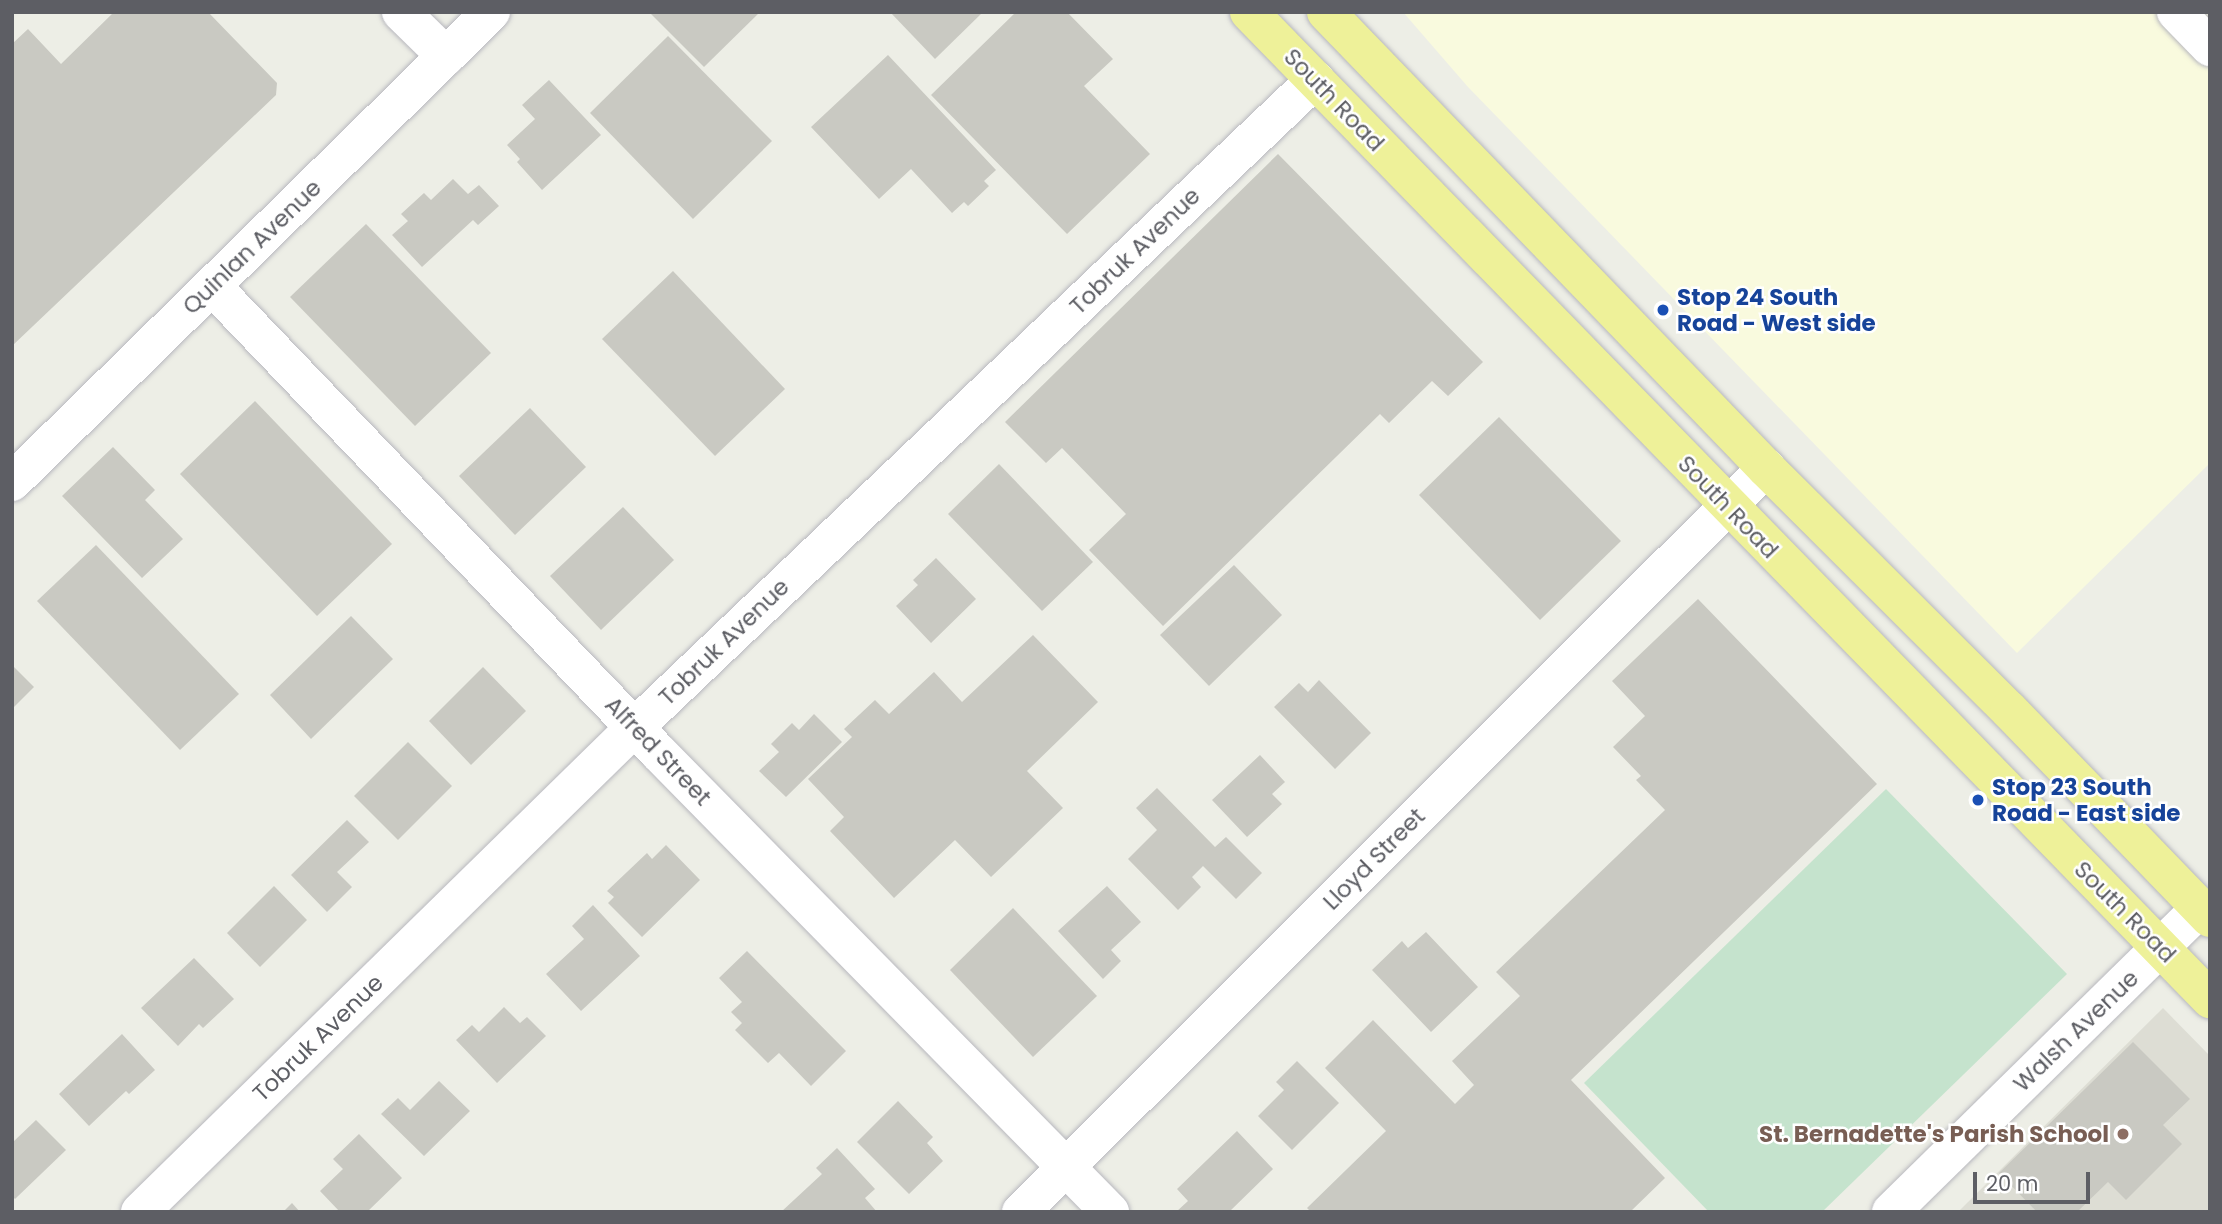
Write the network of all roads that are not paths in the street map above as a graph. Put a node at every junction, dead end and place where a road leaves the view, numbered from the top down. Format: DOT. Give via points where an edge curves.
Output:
graph roads {
  1 [pos="401,12"];
  2 [pos="491,12"];
  3 [pos="1249,12"];
  4 [pos="2176,12"];
  5 [pos="1327,15"];
  6 [pos="2210,47"];
  7 [pos="446,56"];
  8 [pos="1315,80"];
  9 [pos="212,286"];
  10 [pos="1766,468"];
  11 [pos="12,482"];
  12 [pos="1727,506"];
  13 [pos="635,727"];
  14 [pos="2205,913"];
  15 [pos="2161,948"];
  16 [pos="2210,999"];
  17 [pos="1066,1167"];
  18 [pos="140,1212"];
  19 [pos="1021,1212"];
  20 [pos="1110,1212"];
  21 [pos="1891,1212"];
  1 -- 7 [label="street"];
  2 -- 7 [label="street, Quinlan Avenue"];
  3 -- 8 [label="highway, South Road"];
  4 -- 6 [label="street"];
  5 -- 10 [label="highway"];
  7 -- 9 [label="street, Quinlan Avenue"];
  8 -- 12 [label="highway, South Road"];
  8 -- 13 [label="street, Tobruk Avenue"];
  9 -- 11 [label="street, Quinlan Avenue"];
  9 -- 13 [label="street, Alfred Street"];
  10 -- 12 [label="street, Lloyd Street"];
  10 -- 14 [label="highway" via="2009,709"];
  12 -- 15 [label="highway, South Road"];
  12 -- 17 [label="street, Lloyd Street"];
  13 -- 17 [label="street, Alfred Street"];
  13 -- 18 [label="street, Tobruk Avenue"];
  14 -- 15 [label="street, Walsh Avenue"];
  15 -- 16 [label="highway, South Road"];
  15 -- 21 [label="street, Walsh Avenue"];
  17 -- 19 [label="street, Lloyd Street"];
  17 -- 20 [label="street, Alfred Street"];
}
